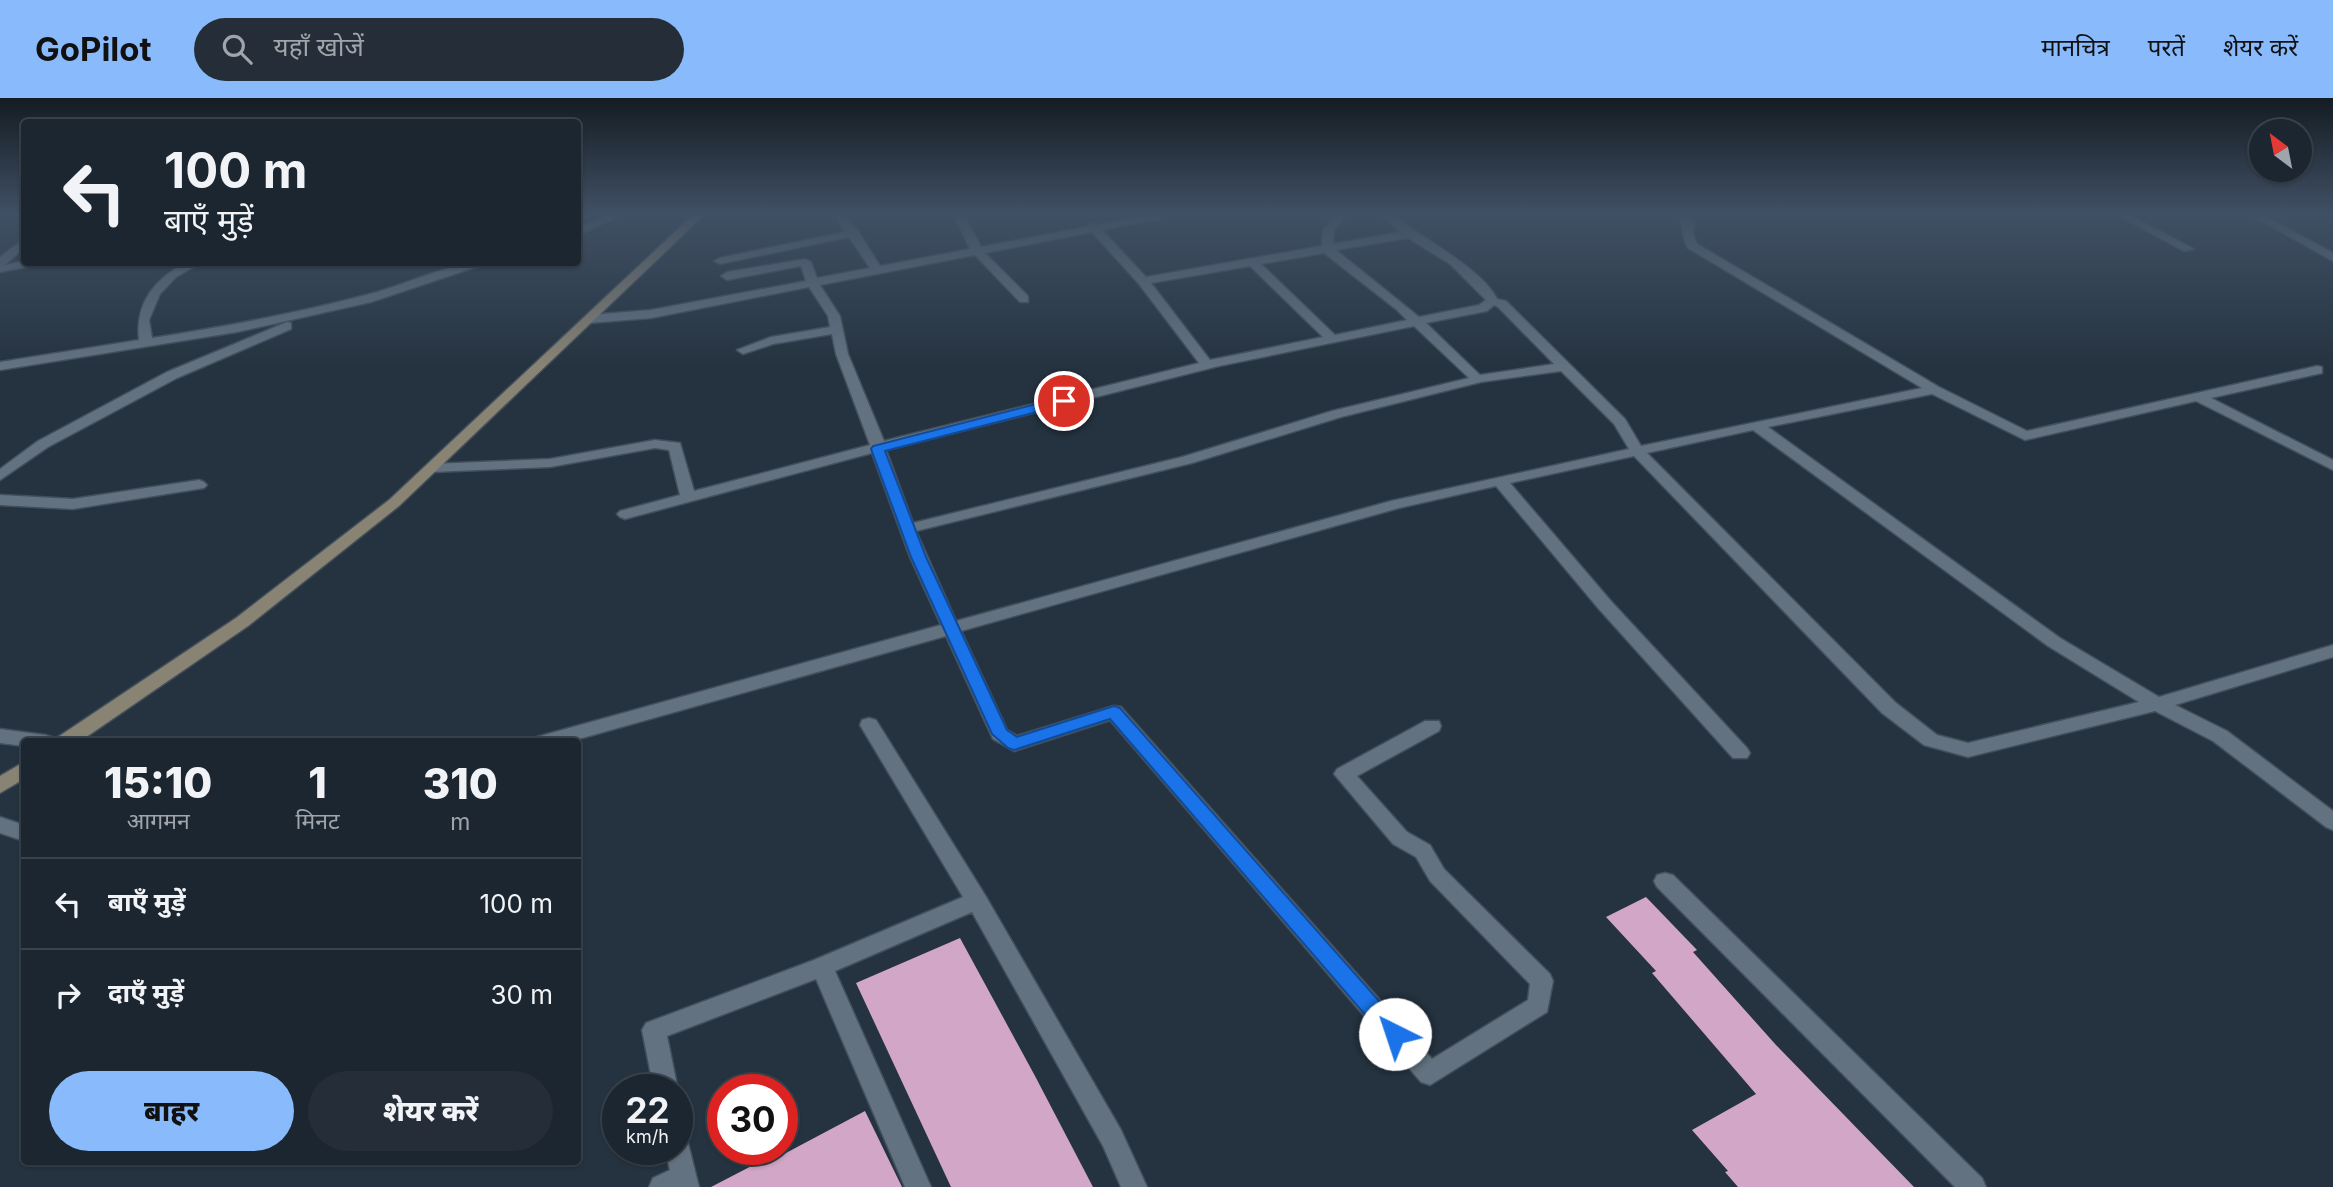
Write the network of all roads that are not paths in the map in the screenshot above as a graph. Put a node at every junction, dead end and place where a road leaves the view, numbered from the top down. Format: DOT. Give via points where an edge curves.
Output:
graph roads {
  1 [pos="17,266"];
  2 [pos="189,266"];
  3 [pos="472,266"];
  4 [pos="645,266"];
  5 [pos="784,266"];
  6 [pos="807,266"];
  7 [pos="874,266"];
  8 [pos="900,266"];
  9 [pos="994,266"];
  10 [pos="1129,266"];
  11 [pos="1231,266"];
  12 [pos="1257,266"];
  13 [pos="1347,266"];
  14 [pos="1458,266"];
  15 [pos="1725,266"];
  16 [pos="0,269"];
  17 [pos="877,270"];
  18 [pos="727,276"];
  19 [pos="1143,281"];
  20 [pos="812,282"];
  21 [pos="1024,299"];
  22 [pos="1492,301"];
  23 [pos="340,305"];
  24 [pos="589,319"];
  25 [pos="1414,321"];
  26 [pos="835,330"];
  27 [pos="1331,338"];
  28 [pos="146,344"];
  29 [pos="743,350"];
  30 [pos="1207,365"];
  31 [pos="0,366"];
  32 [pos="1565,366"];
  33 [pos="2317,370"];
  34 [pos="1477,379"];
  35 [pos="1934,390"];
  36 [pos="2200,398"];
  37 [pos="1756,425"];
  38 [pos="878,449"];
  39 [pos="1637,452"];
  40 [pos="2333,466"];
  41 [pos="432,468"];
  42 [pos="0,476"];
  43 [pos="1499,480"];
  44 [pos="200,485"];
  45 [pos="688,498"];
  46 [pos="0,500"];
  47 [pos="625,514"];
  48 [pos="907,529"];
  49 [pos="950,629"];
  50 [pos="2333,651"];
  51 [pos="2157,704"];
  52 [pos="869,725"];
  53 [pos="1432,726"];
  54 [pos="0,736"];
  55 [pos="71,738"];
  56 [pos="558,738"];
  57 [pos="21,739"];
  58 [pos="1740,753"];
  59 [pos="21,771"];
  60 [pos="0,786"];
  61 [pos="2333,822"];
  62 [pos="0,825"];
  63 [pos="21,832"];
  64 [pos="1665,881"];
  65 [pos="977,901"];
  66 [pos="822,967"];
  67 [pos="663,1074"];
  68 [pos="677,1165"];
  69 [pos="677,1184"];
  70 [pos="918,1187"];
  71 [pos="1134,1187"];
  72 [pos="1973,1187"];
  1 -- 16 [label="street"];
  2 -- 28 [label="street" via="172,275 155,293 143,320"];
  3 -- 23 [label="street"];
  4 -- 24 [label="street"];
  5 -- 18 [label="street"];
  6 -- 20 [label="street"];
  7 -- 17 [label="street"];
  8 -- 17 [label="street"];
  9 -- 21 [label="street"];
  10 -- 19 [label="street"];
  11 -- 19 [label="street"];
  12 -- 27 [label="street"];
  13 -- 25 [label="street"];
  14 -- 22 [label="street"];
  15 -- 35 [label="street"];
  17 -- 20 [label="street"];
  19 -- 30 [label="street"];
  20 -- 24 [label="street" via="651,314"];
  20 -- 26 [label="street" via="834,316"];
  22 -- 25 [label="street" via="1483,308"];
  22 -- 32 [label="street" via="1502,304"];
  23 -- 28 [label="street"];
  23 -- 42 [label="street" via="172,375 43,444"];
  24 -- 41 [label="street"];
  25 -- 27 [label="street"];
  25 -- 34 [label="street"];
  26 -- 29 [label="street"];
  26 -- 38 [label="street"];
  27 -- 30 [label="street"];
  28 -- 31 [label="street"];
  30 -- 38 [label="street"];
  32 -- 34 [label="street"];
  32 -- 39 [label="street" via="1620,422"];
  33 -- 36 [label="street"];
  34 -- 48 [label="street" via="1337,414 1187,460"];
  35 -- 36 [label="street" via="2025,436"];
  35 -- 37 [label="street"];
  36 -- 40 [label="street"];
  37 -- 39 [label="street"];
  37 -- 51 [label="street" via="2054,642"];
  38 -- 45 [label="street"];
  38 -- 48 [label="street"];
  39 -- 43 [label="street"];
  39 -- 51 [label="street" via="1889,708 1931,740 1968,750"];
  41 -- 45 [label="street" via="550,463 655,444 675,446"];
  41 -- 55 [label="street" via="242,622"];
  43 -- 49 [label="street" via="1396,504"];
  43 -- 58 [label="street"];
  44 -- 46 [label="street" via="73,504"];
  45 -- 47 [label="street"];
  48 -- 49 [label="street"];
  49 -- 53 [label="street" via="1000,734 1014,744 1114,712 1430,1074 1539,1005 1542,981 1437,875 1423,850 1400,838 1343,774"];
  49 -- 56 [label="street"];
  50 -- 51 [label="street"];
  51 -- 61 [label="street" via="2220,736"];
  52 -- 65 [label="street"];
  54 -- 57 [label="street"];
  59 -- 60 [label="street"];
  62 -- 63 [label="street"];
  64 -- 72 [label="street"];
  65 -- 66 [label="street"];
  65 -- 71 [label="street" via="1112,1138"];
  66 -- 67 [label="street" via="654,1030"];
  66 -- 70 [label="street"];
  68 -- 69 [label="street"];
}
